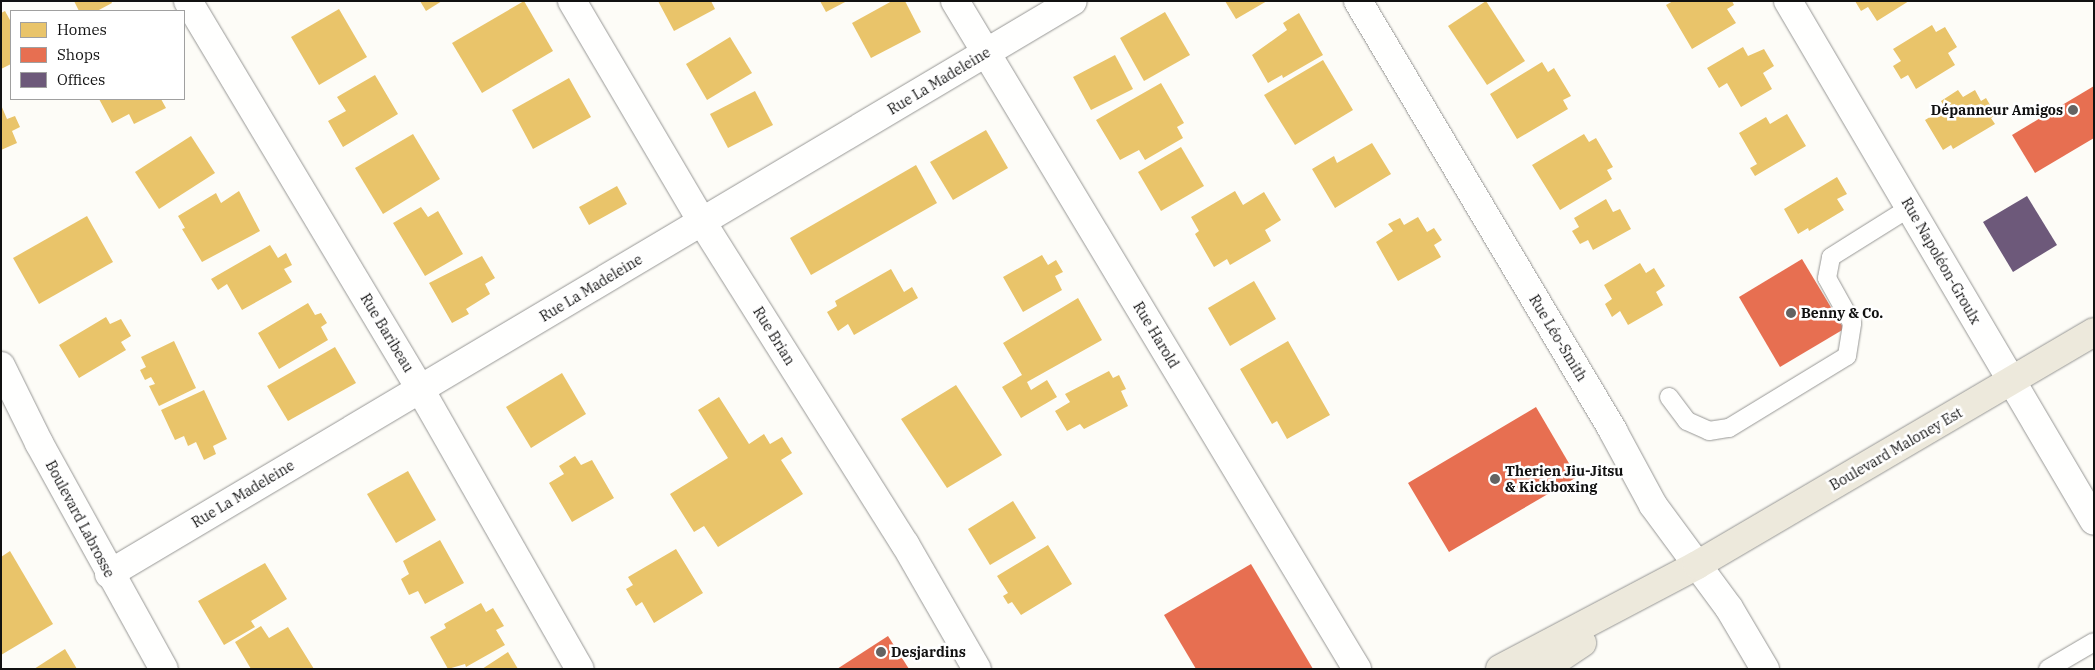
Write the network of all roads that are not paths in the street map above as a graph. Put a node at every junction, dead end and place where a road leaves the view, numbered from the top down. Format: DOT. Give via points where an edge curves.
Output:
graph roads {
  1 [pos="188,1"];
  2 [pos="572,1"];
  3 [pos="955,1"];
  4 [pos="1073,1"];
  5 [pos="1358,1"];
  6 [pos="1788,1"];
  7 [pos="986,53"];
  8 [pos="1909,208"];
  9 [pos="702,222"];
  10 [pos="2094,332"];
  11 [pos="1,366"];
  12 [pos="2011,381"];
  13 [pos="420,389"];
  14 [pos="1669,397"];
  15 [pos="2094,521"];
  16 [pos="1697,565"];
  17 [pos="109,574"];
  18 [pos="2094,642"];
  19 [pos="164,669"];
  20 [pos="580,669"];
  21 [pos="977,669"];
  22 [pos="1357,669"];
  23 [pos="1500,669"];
  24 [pos="1543,669"];
  25 [pos="1764,669"];
  26 [pos="2048,669"];
  1 -- 13 [label="street, Rue Baribeau"];
  2 -- 9 [label="street, Rue Brian"];
  3 -- 7 [label="street, Rue Harold"];
  4 -- 7 [label="street, Rue La Madeleine"];
  5 -- 16 [label="street, Rue Léo-Smith" via="1613,431 1653,505"];
  6 -- 8 [label="street, Rue Napoléon-Groulx"];
  7 -- 9 [label="street, Rue La Madeleine"];
  7 -- 22 [label="street, Rue Harold"];
  8 -- 12 [label="street, Rue Napoléon-Groulx"];
  8 -- 14 [label="lane" via="1831,258 1827,278 1852,323 1847,356 1729,428 1709,431 1687,421"];
  9 -- 13 [label="street, Rue La Madeleine"];
  9 -- 21 [label="street, Rue Brian" via="905,544"];
  10 -- 12 [label="main road, Boulevard Maloney Est"];
  11 -- 17 [label="street, Boulevard Labrosse"];
  12 -- 15 [label="street, Rue Napoléon-Groulx"];
  12 -- 16 [label="main road, Boulevard Maloney Est"];
  13 -- 17 [label="street, Rue La Madeleine"];
  13 -- 20 [label="street, Rue Baribeau"];
  16 -- 23 [label="main road, Boulevard Maloney Est"];
  16 -- 24 [label="main road, Boulevard Maloney Est"];
  16 -- 25 [label="street, Rue Léo-Smith" via="1729,608"];
  17 -- 19 [label="street, Boulevard Labrosse"];
  18 -- 26 [label="lane"];
}
